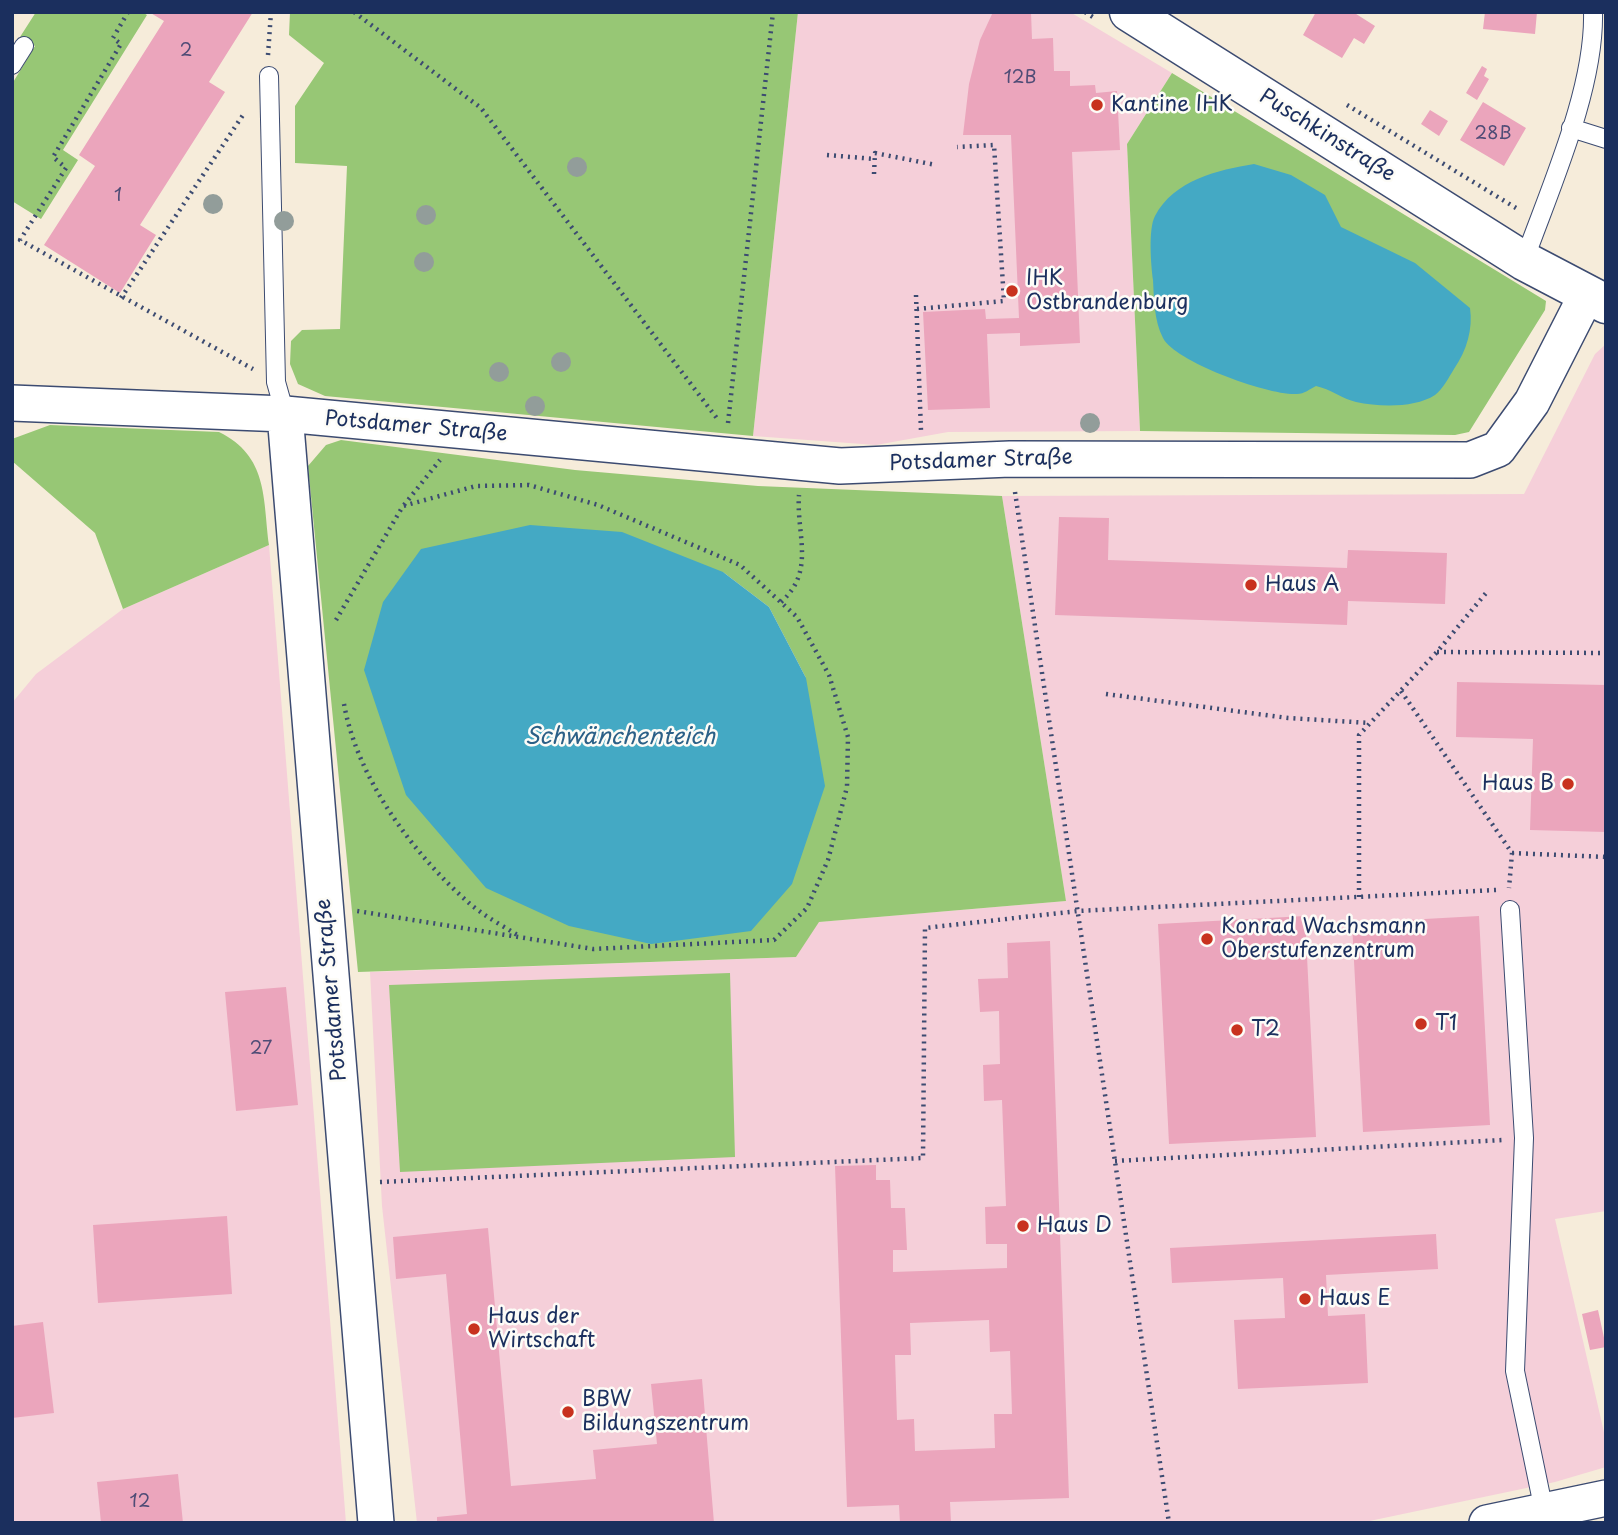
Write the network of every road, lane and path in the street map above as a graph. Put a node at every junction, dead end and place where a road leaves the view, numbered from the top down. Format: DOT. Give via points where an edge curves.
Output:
graph roads {
  1 [pos="128,12"];
  2 [pos="271,12"];
  3 [pos="354,12"];
  4 [pos="773,12"];
  5 [pos="1129,12"];
  6 [pos="1592,12"];
  7 [pos="24,46"];
  8 [pos="1598,60"];
  9 [pos="12,65"];
  10 [pos="269,76"];
  11 [pos="1339,100"];
  12 [pos="1571,128"];
  13 [pos="1606,139"];
  14 [pos="957,147"];
  15 [pos="827,155"];
  16 [pos="875,159"];
  17 [pos="936,165"];
  18 [pos="874,174"];
  19 [pos="1517,208"];
  20 [pos="1524,261"];
  21 [pos="916,295"];
  22 [pos="121,298"];
  23 [pos="1596,299"];
  24 [pos="917,309"];
  25 [pos="281,398"];
  26 [pos="14,401"];
  27 [pos="921,411"];
  28 [pos="464,432"];
  29 [pos="1010,458"];
  30 [pos="806,463"];
  31 [pos="403,506"];
  32 [pos="1486,593"];
  33 [pos="781,602"];
  34 [pos="334,623"];
  35 [pos="1437,652"];
  36 [pos="1606,653"];
  37 [pos="1401,691"];
  38 [pos="1106,694"];
  39 [pos="343,698"];
  40 [pos="1371,723"];
  41 [pos="1512,853"];
  42 [pos="1606,857"];
  43 [pos="1509,890"];
  44 [pos="1359,897"];
  45 [pos="325,907"];
  46 [pos="1510,910"];
  47 [pos="1079,911"];
  48 [pos="521,937"];
  49 [pos="1524,1138"];
  50 [pos="1115,1161"];
  51 [pos="348,1183"];
  52 [pos="1606,1498"];
  53 [pos="1544,1511"];
  54 [pos="376,1523"];
  55 [pos="1169,1523"];
  56 [pos="1488,1523"];
  1 -- 22 [label="path" via="113,38 121,44 53,158 66,168 20,240"];
  2 -- 10 [label="path"];
  3 -- 4 [label="path" via="481,108 727,431"];
  5 -- 20 [label="street, Puschkinstraße"];
  6 -- 8 [label="lane"];
  7 -- 9 [label="lane"];
  8 -- 12 [label="lane"];
  10 -- 22 [label="path"];
  10 -- 25 [label="lane"];
  11 -- 19 [label="path"];
  12 -- 13 [label="lane"];
  12 -- 20 [label="lane"];
  14 -- 24 [label="path" via="994,145 1004,301"];
  15 -- 16 [label="path"];
  16 -- 17 [label="path" via="875,153"];
  16 -- 18 [label="path"];
  20 -- 23 [label="street, Puschkinstraße"];
  21 -- 24 [label="path"];
  22 -- 25 [label="path"];
  23 -- 29 [label="street, Potsdamer Straße" via="1498,449 1470,460"];
  24 -- 27 [label="path"];
  25 -- 26 [label="street, Potsdamer Straße"];
  25 -- 28 [label="street, Potsdamer Straße"];
  25 -- 45 [label="street, Potsdamer Straße"];
  28 -- 30 [label="street, Potsdamer Straße"];
  28 -- 31 [label="path"];
  29 -- 30 [label="street, Potsdamer Straße" via="840,466"];
  29 -- 47 [label="path"];
  30 -- 33 [label="path" via="798,498 801,566 795,589"];
  31 -- 33 [label="path" via="476,486 529,485 598,505 740,565"];
  31 -- 34 [label="path"];
  32 -- 35 [label="path"];
  33 -- 48 [label="path" via="797,617 829,675 848,737 847,787 828,860 807,908 774,940 593,949"];
  35 -- 36 [label="path"];
  35 -- 37 [label="path"];
  37 -- 40 [label="path"];
  37 -- 41 [label="path"];
  38 -- 40 [label="path" via="1288,718"];
  39 -- 48 [label="path" via="348,724 368,772 410,840 470,904"];
  40 -- 44 [label="path" via="1359,735"];
  41 -- 42 [label="path"];
  41 -- 43 [label="path"];
  43 -- 44 [label="path"];
  43 -- 46 [label="path"];
  44 -- 47 [label="path"];
  45 -- 48 [label="path"];
  45 -- 51 [label="street, Potsdamer Straße"];
  46 -- 49 [label="lane"];
  47 -- 50 [label="path"];
  47 -- 51 [label="path" via="925,928 923,1158"];
  49 -- 50 [label="path"];
  49 -- 53 [label="lane" via="1515,1371"];
  50 -- 55 [label="path"];
  51 -- 54 [label="street, Potsdamer Straße"];
  52 -- 53 [label="street"];
  53 -- 56 [label="street"];
}
